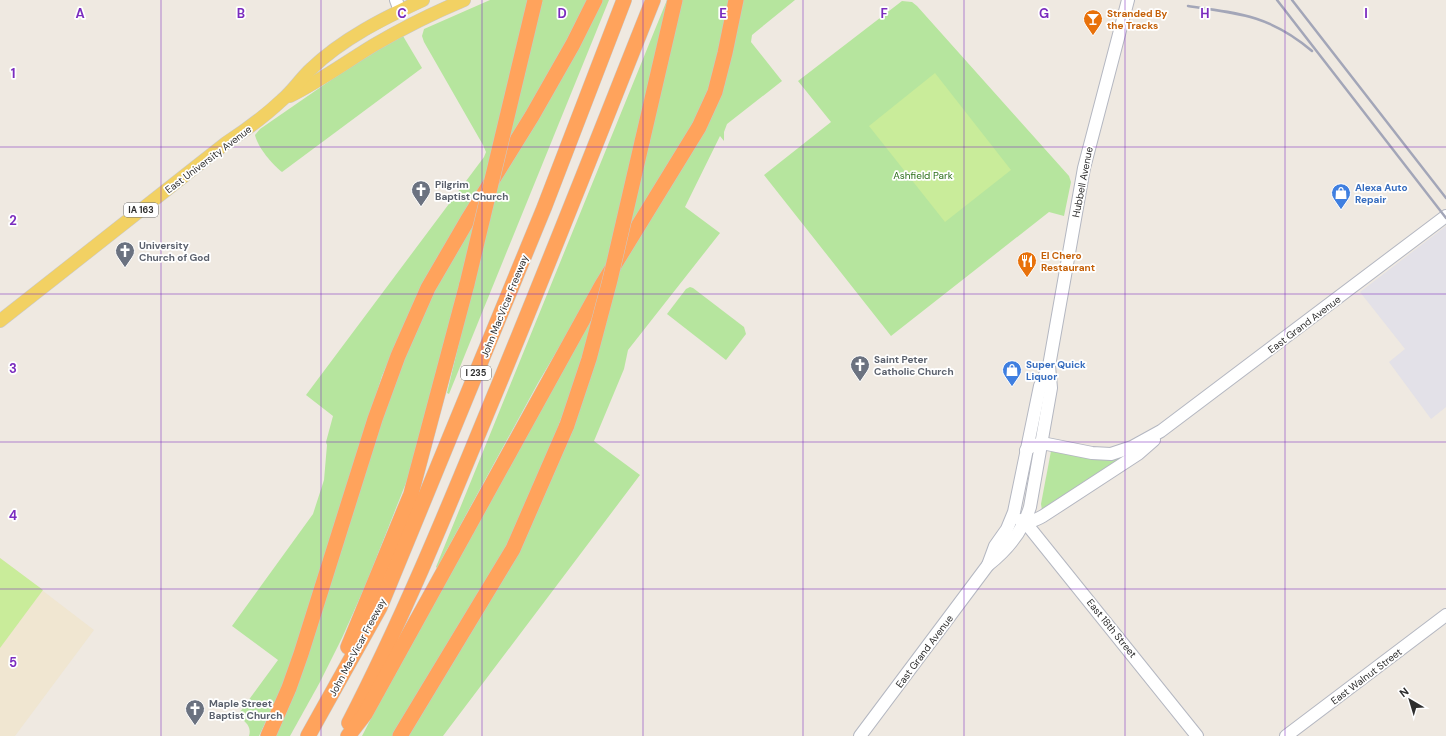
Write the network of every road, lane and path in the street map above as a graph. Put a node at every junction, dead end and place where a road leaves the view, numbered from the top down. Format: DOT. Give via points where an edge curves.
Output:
graph roads {
  1 [pos="423,0"];
  2 [pos="464,0"];
  3 [pos="536,0"];
  4 [pos="595,0"];
  5 [pos="624,0"];
  6 [pos="653,0"];
  7 [pos="675,0"];
  8 [pos="736,0"];
  9 [pos="1128,0"];
  10 [pos="398,6"];
  11 [pos="342,65"];
  12 [pos="283,99"];
  13 [pos="1446,216"];
  14 [pos="0,321"];
  15 [pos="1049,366"];
  16 [pos="1161,431"];
  17 [pos="1042,443"];
  18 [pos="1026,450"];
  19 [pos="1013,517"];
  20 [pos="1025,522"];
  21 [pos="988,565"];
  22 [pos="1446,615"];
  23 [pos="268,736"];
  24 [pos="308,736"];
  25 [pos="342,736"];
  26 [pos="348,736"];
  27 [pos="400,736"];
  28 [pos="860,736"];
  29 [pos="1197,736"];
  30 [pos="1286,736"];
  1 -- 10 [label="main road, East University Avenue / IA 163"];
  2 -- 11 [label="main road, East University Avenue / IA 163" via="408,26"];
  3 -- 24 [label="highway, bridge" via="467,284 411,494 360,619"];
  4 -- 23 [label="highway" via="532,116 428,288 377,412 301,654"];
  5 -- 24 [label="highway, John MacVicar Freeway / I 235" via="544,208 380,607"];
  6 -- 25 [label="highway, I 235" via="513,352 434,542 378,666"];
  7 -- 27 [label="highway, bridge" via="610,280 589,359 567,425 513,549"];
  8 -- 26 [label="highway" via="715,92 699,127 602,285 365,714"];
  9 -- 15 [label="street, Hubbell Avenue" via="1084,168"];
  10 -- 11 [label="main road" via="400,21 369,40"];
  10 -- 12 [label="main road, East University Avenue / IA 163" via="311,68"];
  11 -- 12 [label="main road, East University Avenue / IA 163" via="317,83"];
  12 -- 14 [label="main road, East University Avenue / IA 163"];
  13 -- 16 [label="street, East Grand Avenue"];
  15 -- 17 [label="street, Hubbell Avenue" via="1051,388"];
  15 -- 18 [label="street, Hubbell Avenue" via="1040,386"];
  16 -- 17 [label="street, East Grand Avenue" via="1132,447 1111,454 1092,453"];
  16 -- 20 [label="street, East Grand Avenue" via="1146,448 1127,462 1043,516"];
  17 -- 18 [label="street"];
  17 -- 20 [label="street, Hubbell Avenue"];
  18 -- 19 [label="street, Hubbell Avenue"];
  19 -- 20 [label="street"];
  19 -- 21 [label="street, East Grand Avenue" via="1008,529 995,546"];
  20 -- 21 [label="street, East Grand Avenue" via="1004,552"];
  20 -- 29 [label="street, East 18th Street"];
  21 -- 28 [label="street, East Grand Avenue"];
  22 -- 30 [label="street, East Walnut Street"];
}
